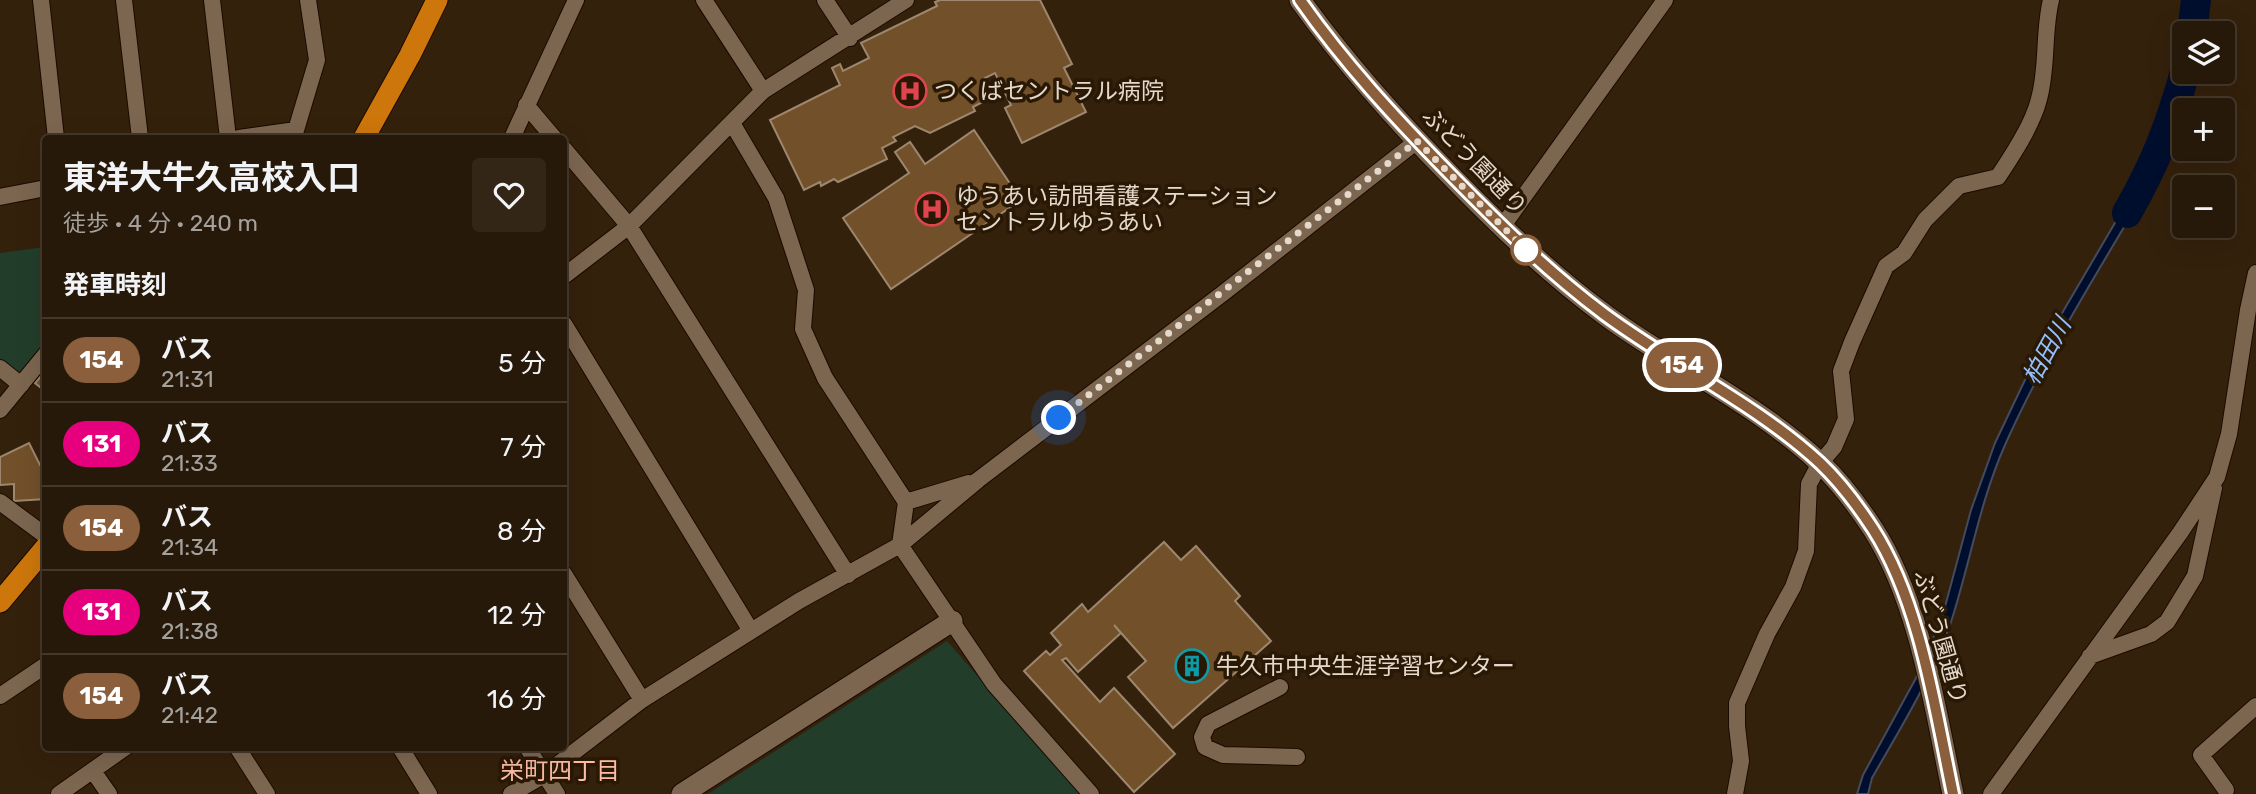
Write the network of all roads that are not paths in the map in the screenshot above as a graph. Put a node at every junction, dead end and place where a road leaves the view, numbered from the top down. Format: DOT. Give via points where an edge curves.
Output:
graph roads {
  1 [pos="41,0"];
  2 [pos="124,0"];
  3 [pos="212,0"];
  4 [pos="309,0"];
  5 [pos="437,0"];
  6 [pos="576,0"];
  7 [pos="704,0"];
  8 [pos="825,0"];
  9 [pos="906,0"];
  10 [pos="1300,0"];
  11 [pos="1665,0"];
  12 [pos="2050,0"];
  13 [pos="849,38"];
  14 [pos="763,91"];
  15 [pos="526,106"];
  16 [pos="732,123"];
  17 [pos="57,135"];
  18 [pos="139,135"];
  19 [pos="228,135"];
  20 [pos="260,135"];
  21 [pos="366,135"];
  22 [pos="513,135"];
  23 [pos="551,135"];
  24 [pos="1417,141"];
  25 [pos="567,153"];
  26 [pos="42,189"];
  27 [pos="0,197"];
  28 [pos="629,226"];
  29 [pos="1502,227"];
  30 [pos="2256,273"];
  31 [pos="567,274"];
  32 [pos="2252,312"];
  33 [pos="567,329"];
  34 [pos="42,359"];
  35 [pos="0,368"];
  36 [pos="20,385"];
  37 [pos="0,410"];
  38 [pos="1820,463"];
  39 [pos="2217,477"];
  40 [pos="978,480"];
  41 [pos="0,502"];
  42 [pos="906,502"];
  43 [pos="42,533"];
  44 [pos="900,545"];
  45 [pos="42,552"];
  46 [pos="848,575"];
  47 [pos="567,579"];
  48 [pos="0,603"];
  49 [pos="953,621"];
  50 [pos="751,631"];
  51 [pos="2091,656"];
  52 [pos="42,668"];
  53 [pos="1280,687"];
  54 [pos="0,696"];
  55 [pos="642,700"];
  56 [pos="2256,706"];
  57 [pos="120,751"];
  58 [pos="240,751"];
  59 [pos="402,751"];
  60 [pos="529,751"];
  61 [pos="1297,757"];
  62 [pos="93,771"];
  63 [pos="544,775"];
  64 [pos="2226,793"];
  65 [pos="59,794"];
  66 [pos="109,794"];
  67 [pos="267,794"];
  68 [pos="429,794"];
  69 [pos="511,794"];
  70 [pos="557,794"];
  71 [pos="682,794"];
  72 [pos="1091,794"];
  73 [pos="1735,794"];
  74 [pos="1953,794"];
  75 [pos="1991,794"];
  1 -- 17 [label="street"];
  2 -- 18 [label="street"];
  3 -- 19 [label="street"];
  4 -- 20 [label="street" via="317,60 296,130"];
  5 -- 21 [label="highway"];
  6 -- 15 [label="street"];
  7 -- 14 [label="street"];
  8 -- 13 [label="street"];
  9 -- 13 [label="street"];
  10 -- 24 [label="street, ぶどう園通り" via="1350,66"];
  11 -- 29 [label="street"];
  12 -- 38 [label="street" via="2039,101 2018,147 1998,177 1959,186 1925,220 1904,253 1886,266 1841,372 1846,419 1834,447"];
  13 -- 14 [label="street"];
  14 -- 16 [label="street"];
  15 -- 22 [label="street"];
  15 -- 23 [label="street"];
  16 -- 28 [label="street"];
  16 -- 42 [label="street" via="776,198 806,290 803,329 825,378"];
  24 -- 29 [label="street, ぶどう園通り"];
  24 -- 40 [label="street"];
  25 -- 28 [label="street"];
  26 -- 27 [label="street"];
  28 -- 31 [label="street"];
  28 -- 46 [label="street"];
  29 -- 38 [label="street, ぶどう園通り" via="1608,317 1768,422"];
  30 -- 32 [label="street"];
  32 -- 39 [label="street"];
  33 -- 50 [label="street"];
  34 -- 36 [label="street"];
  35 -- 36 [label="street"];
  36 -- 37 [label="street"];
  38 -- 73 [label="street" via="1809,484 1806,551 1737,703 1741,761"];
  38 -- 74 [label="street, ぶどう園通り" via="1857,505 1891,560 1919,642"];
  39 -- 51 [label="street"];
  39 -- 51 [label="street" via="2195,576 2167,622 2151,634"];
  40 -- 42 [label="street"];
  40 -- 44 [label="street"];
  41 -- 43 [label="street"];
  42 -- 44 [label="street"];
  44 -- 46 [label="street"];
  44 -- 49 [label="street"];
  45 -- 48 [label="highway"];
  46 -- 50 [label="street"];
  47 -- 55 [label="street"];
  49 -- 71 [label="street"];
  49 -- 72 [label="street" via="993,684"];
  50 -- 55 [label="street"];
  51 -- 75 [label="street"];
  52 -- 54 [label="street"];
  53 -- 61 [label="street" via="1208,724 1202,737 1205,747 1223,755"];
  55 -- 63 [label="street"];
  56 -- 64 [label="street" via="2201,755"];
  57 -- 62 [label="street"];
  58 -- 67 [label="street"];
  59 -- 68 [label="street"];
  60 -- 63 [label="street"];
  62 -- 65 [label="street"];
  62 -- 66 [label="street"];
  63 -- 69 [label="street"];
  63 -- 70 [label="street"];
}
